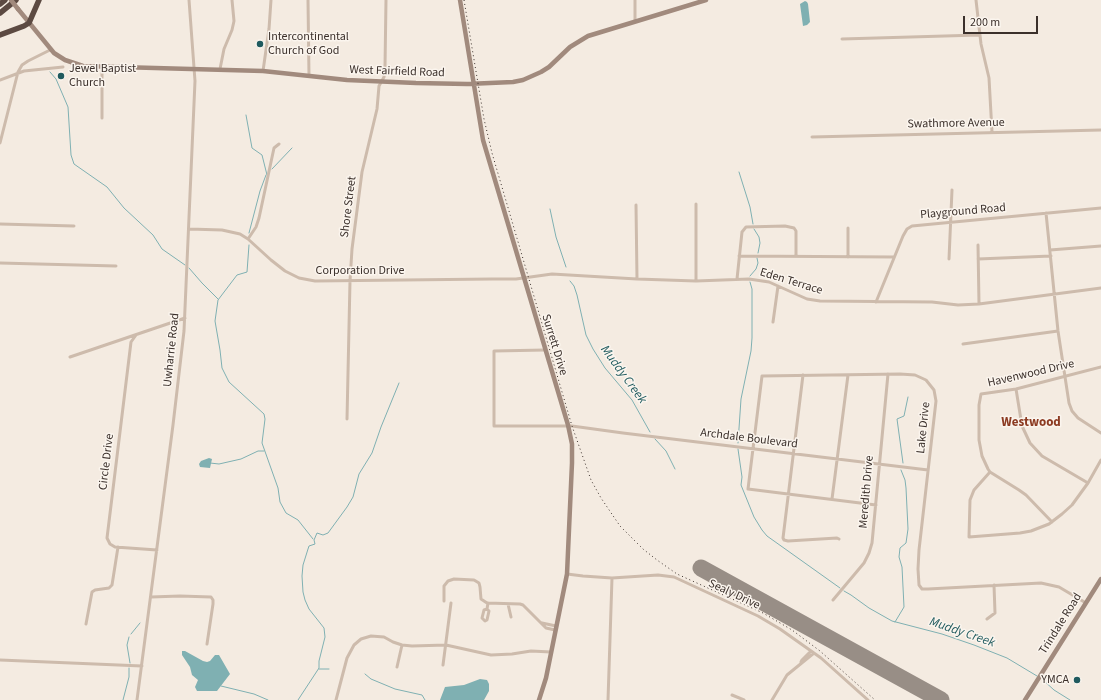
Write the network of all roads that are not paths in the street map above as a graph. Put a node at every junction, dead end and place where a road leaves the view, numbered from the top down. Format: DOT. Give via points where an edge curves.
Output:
graph roads {
  1 [pos="5,0"];
  2 [pos="10,0"];
  3 [pos="16,0"];
  4 [pos="39,0"];
  5 [pos="189,0"];
  6 [pos="232,0"];
  7 [pos="271,0"];
  8 [pos="308,0"];
  9 [pos="386,0"];
  10 [pos="460,0"];
  11 [pos="635,0"];
  12 [pos="706,0"];
  13 [pos="976,0"];
  14 [pos="0,4"];
  15 [pos="0,13"];
  16 [pos="634,21"];
  17 [pos="29,23"];
  18 [pos="0,35"];
  19 [pos="979,35"];
  20 [pos="842,39"];
  21 [pos="50,50"];
  22 [pos="63,67"];
  23 [pos="102,67"];
  24 [pos="195,68"];
  25 [pos="220,69"];
  26 [pos="263,71"];
  27 [pos="18,73"];
  28 [pos="309,76"];
  29 [pos="0,80"];
  30 [pos="382,82"];
  31 [pos="473,84"];
  32 [pos="102,118"];
  33 [pos="1101,130"];
  34 [pos="992,132"];
  35 [pos="812,137"];
  36 [pos="0,143"];
  37 [pos="279,144"];
  38 [pos="952,190"];
  39 [pos="696,204"];
  40 [pos="636,205"];
  41 [pos="1101,208"];
  42 [pos="1046,213"];
  43 [pos="951,222"];
  44 [pos="0,224"];
  45 [pos="74,226"];
  46 [pos="848,228"];
  47 [pos="189,229"];
  48 [pos="248,239"];
  49 [pos="978,245"];
  50 [pos="1101,246"];
  51 [pos="1050,250"];
  52 [pos="739,256"];
  53 [pos="796,256"];
  54 [pos="1051,256"];
  55 [pos="848,257"];
  56 [pos="894,257"];
  57 [pos="949,259"];
  58 [pos="978,259"];
  59 [pos="0,263"];
  60 [pos="116,266"];
  61 [pos="524,277"];
  62 [pos="637,279"];
  63 [pos="737,279"];
  64 [pos="350,281"];
  65 [pos="696,281"];
  66 [pos="778,286"];
  67 [pos="1101,288"];
  68 [pos="1054,294"];
  69 [pos="876,302"];
  70 [pos="979,304"];
  71 [pos="185,318"];
  72 [pos="773,322"];
  73 [pos="1058,331"];
  74 [pos="136,335"];
  75 [pos="962,344"];
  76 [pos="545,350"];
  77 [pos="70,356"];
  78 [pos="1101,367"];
  79 [pos="888,374"];
  80 [pos="803,375"];
  81 [pos="848,375"];
  82 [pos="1064,376"];
  83 [pos="1016,389"];
  84 [pos="347,419"];
  85 [pos="568,425"];
  86 [pos="1101,433"];
  87 [pos="754,448"];
  88 [pos="794,454"];
  89 [pos="837,459"];
  90 [pos="1101,460"];
  91 [pos="879,464"];
  92 [pos="928,470"];
  93 [pos="990,472"];
  94 [pos="1088,482"];
  95 [pos="789,494"];
  96 [pos="832,499"];
  97 [pos="876,505"];
  98 [pos="1052,522"];
  99 [pos="839,539"];
  100 [pos="118,547"];
  101 [pos="157,550"];
  102 [pos="567,574"];
  103 [pos="612,578"];
  104 [pos="1101,579"];
  105 [pos="994,585"];
  106 [pos="151,597"];
  107 [pos="833,600"];
  108 [pos="444,601"];
  109 [pos="451,603"];
  110 [pos="488,603"];
  111 [pos="1086,603"];
  112 [pos="508,604"];
  113 [pos="487,609"];
  114 [pos="511,617"];
  115 [pos="987,619"];
  116 [pos="86,624"];
  117 [pos="556,628"];
  118 [pos="207,644"];
  119 [pos="402,645"];
  120 [pos="446,645"];
  121 [pos="551,652"];
  122 [pos="813,652"];
  123 [pos="0,660"];
  124 [pos="142,666"];
  125 [pos="443,666"];
  126 [pos="397,667"];
  127 [pos="732,695"];
  128 [pos="137,700"];
  129 [pos="336,700"];
  130 [pos="538,700"];
  131 [pos="608,700"];
  132 [pos="744,700"];
  133 [pos="772,700"];
  134 [pos="868,700"];
  135 [pos="1025,700"];
  1 -- 14 [label="highway"];
  2 -- 17 [label="main road, West Fairfield Road, bridge"];
  3 -- 15 [label="highway"];
  4 -- 17 [label="highway"];
  5 -- 24 [label="street, Uwharrie Road"];
  6 -- 25 [label="street" via="234,21"];
  7 -- 26 [label="street" via="270,29"];
  8 -- 28 [label="street"];
  9 -- 30 [label="street, Shore Street" via="385,67"];
  10 -- 31 [label="main road, Surrett Drive"];
  11 -- 16 [label="street"];
  12 -- 16 [label="main road, West Fairfield Road"];
  13 -- 19 [label="street"];
  16 -- 31 [label="main road, West Fairfield Road" via="580,40 549,67 532,77 513,82"];
  17 -- 18 [label="highway"];
  17 -- 21 [label="main road, West Fairfield Road"];
  19 -- 20 [label="street"];
  19 -- 34 [label="street" via="989,78"];
  21 -- 23 [label="main road, West Fairfield Road" via="69,62"];
  21 -- 27 [label="street" via="22,65"];
  22 -- 27 [label="street"];
  23 -- 24 [label="main road, West Fairfield Road"];
  23 -- 32 [label="street"];
  24 -- 25 [label="main road, West Fairfield Road"];
  24 -- 47 [label="street, Uwharrie Road"];
  25 -- 26 [label="main road, West Fairfield Road"];
  26 -- 28 [label="main road, West Fairfield Road"];
  27 -- 29 [label="street"];
  27 -- 36 [label="street"];
  28 -- 30 [label="main road, West Fairfield Road"];
  30 -- 31 [label="main road, West Fairfield Road"];
  30 -- 64 [label="street, Shore Street" via="379,86 377,109 361,180"];
  31 -- 61 [label="main road, Surrett Drive" via="483,140"];
  33 -- 34 [label="street, Swathmore Avenue"];
  34 -- 35 [label="street, Swathmore Avenue"];
  37 -- 48 [label="street" via="274,148 259,218"];
  38 -- 43 [label="street"];
  39 -- 65 [label="street"];
  40 -- 62 [label="street"];
  41 -- 42 [label="street, Playground Road"];
  42 -- 43 [label="street, Playground Road"];
  42 -- 51 [label="street"];
  43 -- 56 [label="street, Playground Road" via="909,227 902,236"];
  43 -- 57 [label="street"];
  44 -- 45 [label="street"];
  46 -- 55 [label="street"];
  47 -- 48 [label="street, Corporation Drive" via="227,231"];
  47 -- 71 [label="street, Uwharrie Road"];
  48 -- 64 [label="street, Corporation Drive" via="278,266 299,278 315,281"];
  49 -- 58 [label="street"];
  50 -- 51 [label="street"];
  51 -- 54 [label="street"];
  52 -- 53 [label="street"];
  52 -- 53 [label="street" via="742,230 754,226 794,228"];
  52 -- 63 [label="street"];
  53 -- 55 [label="street"];
  54 -- 58 [label="street"];
  54 -- 68 [label="street"];
  55 -- 56 [label="street"];
  56 -- 69 [label="street, Playground Road"];
  58 -- 70 [label="street"];
  59 -- 60 [label="street"];
  61 -- 62 [label="street, Eden Terrace" via="552,274"];
  61 -- 64 [label="street, Corporation Drive" via="486,280"];
  61 -- 76 [label="main road, Surrett Drive"];
  62 -- 65 [label="street, Eden Terrace"];
  63 -- 65 [label="street, Eden Terrace"];
  63 -- 66 [label="street, Eden Terrace" via="759,280"];
  64 -- 84 [label="street, Shore Street"];
  66 -- 69 [label="street, Eden Terrace" via="813,300"];
  66 -- 72 [label="street"];
  67 -- 68 [label="street, Eden Terrace"];
  68 -- 70 [label="street, Eden Terrace"];
  68 -- 73 [label="street"];
  69 -- 70 [label="street, Eden Terrace"];
  71 -- 74 [label="street"];
  71 -- 101 [label="street, Uwharrie Road"];
  73 -- 75 [label="street"];
  73 -- 82 [label="street"];
  74 -- 77 [label="street"];
  74 -- 100 [label="street, Circle Drive" via="131,342 107,535 108,542"];
  76 -- 85 [label="main road, Surrett Drive"];
  76 -- 85 [label="street, Archdale Boulevard" via="494,350 494,426"];
  78 -- 82 [label="street, Havenwood Drive"];
  79 -- 81 [label="street, Lake Drive"];
  79 -- 91 [label="street, Meredith Drive"];
  79 -- 92 [label="street, Lake Drive" via="920,376 929,382 934,390 936,408"];
  80 -- 81 [label="street, Lake Drive"];
  80 -- 87 [label="street, Lake Drive" via="762,376"];
  80 -- 88 [label="street"];
  81 -- 89 [label="street"];
  82 -- 83 [label="street, Havenwood Drive"];
  82 -- 86 [label="street" via="1072,411 1081,421"];
  83 -- 93 [label="street, Havenwood Drive" via="982,394 979,405 979,446"];
  83 -- 94 [label="street" via="1022,426 1030,442 1042,456"];
  85 -- 87 [label="street, Archdale Boulevard"];
  85 -- 102 [label="main road, Surrett Drive" via="572,463"];
  87 -- 88 [label="street, Archdale Boulevard"];
  87 -- 95 [label="street, Lake Drive" via="748,489"];
  88 -- 89 [label="street, Archdale Boulevard"];
  88 -- 95 [label="street"];
  89 -- 91 [label="street, Archdale Boulevard"];
  89 -- 96 [label="street"];
  90 -- 94 [label="street"];
  91 -- 92 [label="street, Archdale Boulevard"];
  91 -- 97 [label="street, Meredith Drive"];
  92 -- 105 [label="street, Lake Drive" via="919,550 919,585 922,589 928,589"];
  93 -- 98 [label="street" via="1019,490"];
  93 -- 98 [label="street" via="974,490 970,500 969,537 1020,533"];
  94 -- 98 [label="street" via="1071,506"];
  95 -- 96 [label="street"];
  95 -- 99 [label="street" via="784,540"];
  96 -- 97 [label="street"];
  97 -- 107 [label="street, Meredith Drive" via="869,554"];
  100 -- 101 [label="street"];
  100 -- 116 [label="street" via="112,585 92,592"];
  101 -- 106 [label="street, Uwharrie Road"];
  102 -- 103 [label="street, Sealy Drive"];
  102 -- 117 [label="main road, Surrett Drive"];
  103 -- 122 [label="street, Sealy Drive" via="658,575 674,577 758,616"];
  103 -- 131 [label="street"];
  104 -- 111 [label="main road, Trindale Road"];
  105 -- 111 [label="street, Lake Drive" via="1050,584 1059,586"];
  105 -- 115 [label="street" via="995,613"];
  106 -- 118 [label="street" via="208,596 213,600"];
  106 -- 124 [label="street, Uwharrie Road"];
  108 -- 110 [label="street" via="444,586 448,581 471,579 479,583 481,599"];
  109 -- 120 [label="street"];
  110 -- 112 [label="street"];
  110 -- 113 [label="street"];
  111 -- 135 [label="main road, Trindale Road"];
  112 -- 114 [label="street"];
  112 -- 117 [label="street" via="523,605 542,623"];
  117 -- 121 [label="main road, Surrett Drive"];
  119 -- 120 [label="street"];
  119 -- 126 [label="street"];
  119 -- 129 [label="street" via="384,637 371,636 354,645 347,658"];
  120 -- 121 [label="street" via="491,655"];
  120 -- 125 [label="street"];
  121 -- 130 [label="main road, Surrett Drive"];
  122 -- 133 [label="street" via="787,675"];
  122 -- 134 [label="street, Sealy Drive"];
  123 -- 124 [label="street"];
  124 -- 128 [label="street, Uwharrie Road"];
  127 -- 132 [label="street"];
}
